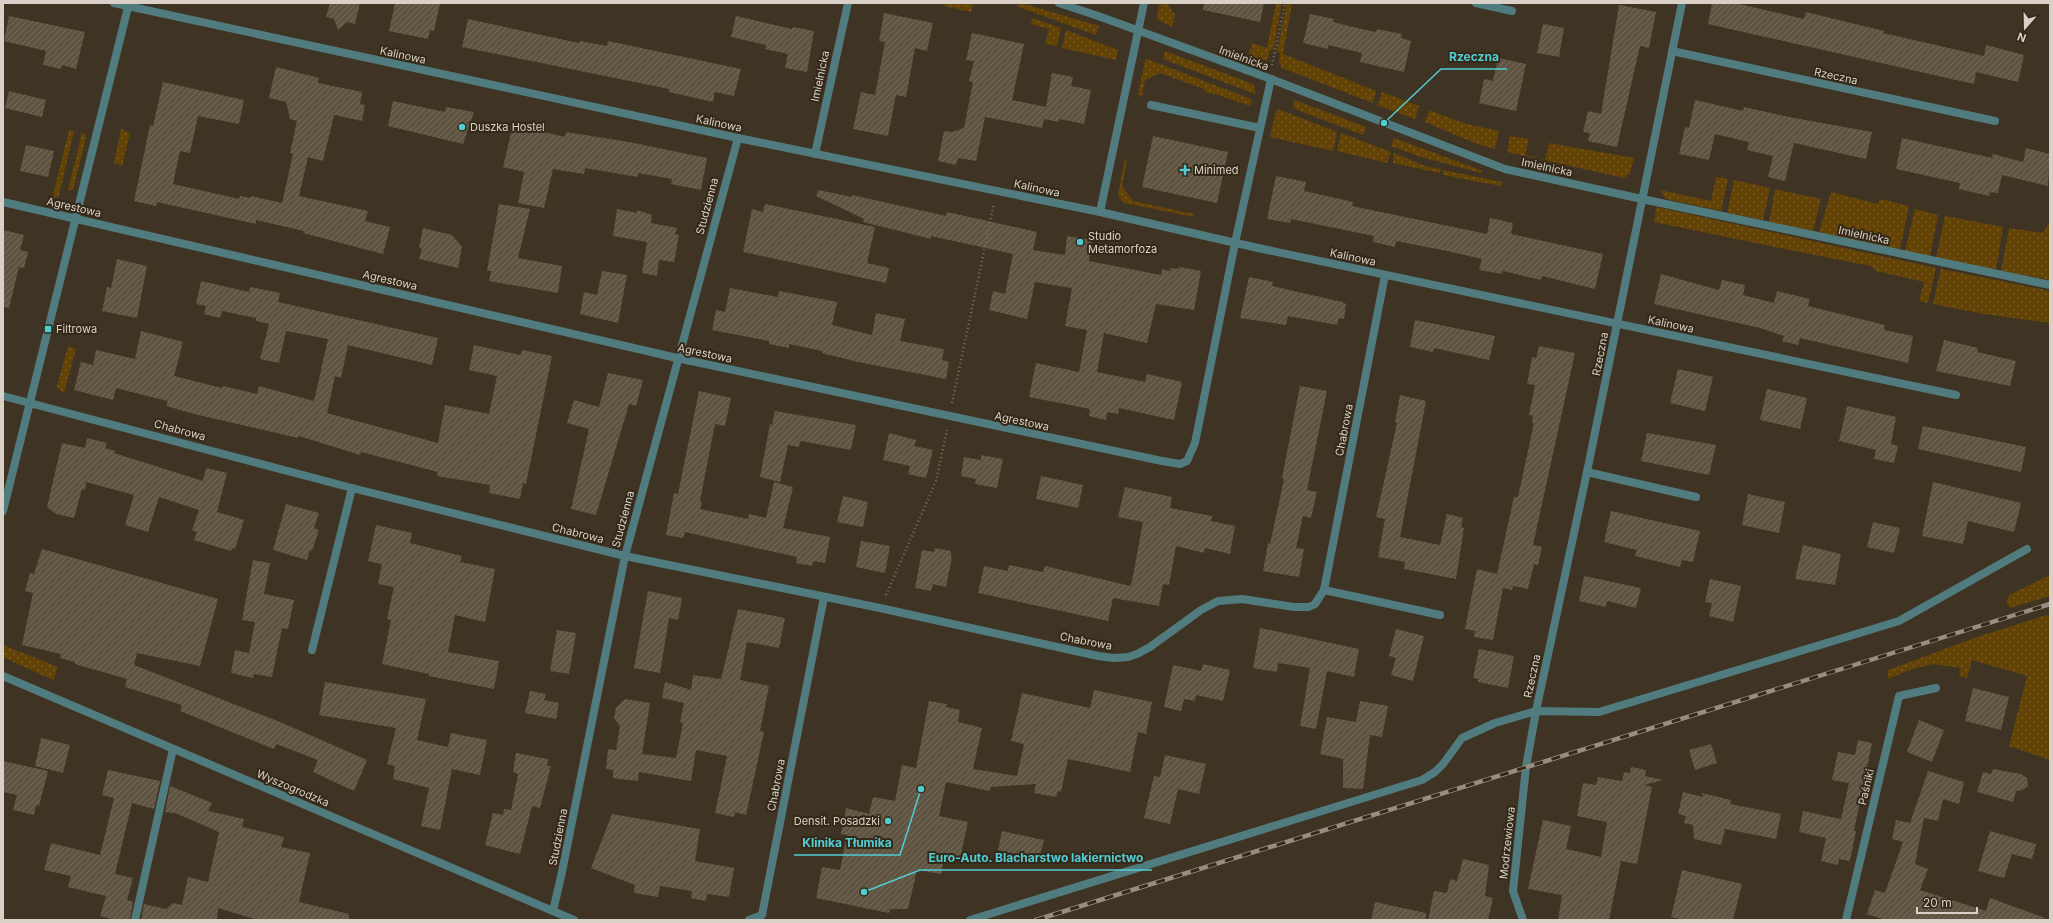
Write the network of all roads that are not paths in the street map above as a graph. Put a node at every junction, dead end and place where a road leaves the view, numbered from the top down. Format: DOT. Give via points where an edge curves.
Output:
graph roads {
  1 [pos="114,3"];
  2 [pos="848,3"];
  3 [pos="1059,3"];
  4 [pos="1144,3"];
  5 [pos="1476,3"];
  6 [pos="1682,3"];
  7 [pos="128,4"];
  8 [pos="1512,11"];
  9 [pos="1138,31"];
  10 [pos="1672,51"];
  11 [pos="1271,79"];
  12 [pos="1151,105"];
  13 [pos="1995,121"];
  14 [pos="1260,128"];
  15 [pos="738,138"];
  16 [pos="815,154"];
  17 [pos="1642,199"];
  18 [pos="3,202"];
  19 [pos="1100,212"];
  20 [pos="75,219"];
  21 [pos="1234,243"];
  22 [pos="1385,275"];
  23 [pos="2050,285"];
  24 [pos="1617,324"];
  25 [pos="677,358"];
  26 [pos="1956,394"];
  27 [pos="3,396"];
  28 [pos="30,402"];
  29 [pos="1586,472"];
  30 [pos="352,488"];
  31 [pos="1696,497"];
  32 [pos="3,511"];
  33 [pos="2027,549"];
  34 [pos="625,556"];
  35 [pos="1324,590"];
  36 [pos="824,597"];
  37 [pos="1440,615"];
  38 [pos="312,650"];
  39 [pos="3,676"];
  40 [pos="1936,688"];
  41 [pos="1536,711"];
  42 [pos="173,749"];
  43 [pos="1526,767"];
  44 [pos="553,911"];
  45 [pos="765,918"];
  46 [pos="134,920"];
  47 [pos="574,920"];
  48 [pos="749,920"];
  49 [pos="970,920"];
  50 [pos="1523,920"];
  51 [pos="1846,920"];
  1 -- 7 [label="street, Kalinowa"];
  2 -- 16 [label="street, Imielnicka"];
  3 -- 9 [label="street, Imielnicka"];
  4 -- 9 [label="street"];
  5 -- 8 [label="street"];
  6 -- 10 [label="street, Rzeczna"];
  7 -- 15 [label="street, Kalinowa"];
  7 -- 20 [label="street"];
  9 -- 11 [label="street, Imielnicka"];
  9 -- 19 [label="street"];
  10 -- 13 [label="street, Rzeczna"];
  10 -- 17 [label="street, Rzeczna"];
  11 -- 14 [label="street, Agrestowa"];
  11 -- 17 [label="street, Imielnicka" via="1505,169"];
  12 -- 14 [label="street"];
  14 -- 21 [label="street, Agrestowa"];
  15 -- 16 [label="street, Kalinowa"];
  15 -- 25 [label="street, Studzienna"];
  16 -- 19 [label="street, Kalinowa"];
  17 -- 23 [label="street, Imielnicka"];
  17 -- 24 [label="street, Rzeczna"];
  18 -- 20 [label="street, Agrestowa"];
  19 -- 21 [label="street, Kalinowa"];
  20 -- 25 [label="street, Agrestowa"];
  20 -- 28 [label="street"];
  21 -- 22 [label="street, Kalinowa"];
  21 -- 25 [label="street, Agrestowa" via="1195,443 1187,461 1180,464"];
  22 -- 24 [label="street, Kalinowa"];
  22 -- 35 [label="street, Chabrowa"];
  24 -- 26 [label="street, Kalinowa"];
  24 -- 29 [label="street, Rzeczna"];
  25 -- 34 [label="street, Studzienna"];
  27 -- 28 [label="street, Chabrowa"];
  28 -- 30 [label="street, Chabrowa"];
  28 -- 32 [label="street"];
  29 -- 31 [label="street"];
  29 -- 41 [label="street, Rzeczna"];
  30 -- 34 [label="street, Chabrowa"];
  30 -- 38 [label="street"];
  33 -- 41 [label="street" via="1899,621 1599,712"];
  34 -- 36 [label="street, Chabrowa"];
  34 -- 44 [label="street, Studzienna"];
  35 -- 36 [label="street, Chabrowa" via="1315,604 1308,607 1242,598 1218,602 1201,610 1150,647 1128,657 1114,658"];
  35 -- 37 [label="street"];
  36 -- 45 [label="street, Chabrowa"];
  39 -- 42 [label="street, Wyszogrodzka"];
  40 -- 51 [label="street, Paśniki" via="1899,696"];
  41 -- 43 [label="street, Rzeczna"];
  41 -- 49 [label="street" via="1495,723 1462,738 1436,772 1422,780"];
  42 -- 44 [label="street, Wyszogrodzka"];
  42 -- 46 [label="street"];
  43 -- 50 [label="street, Modrzewiowa" via="1513,891"];
  44 -- 47 [label="street, Wyszogrodzka"];
  45 -- 48 [label="street, Chabrowa"];
}
